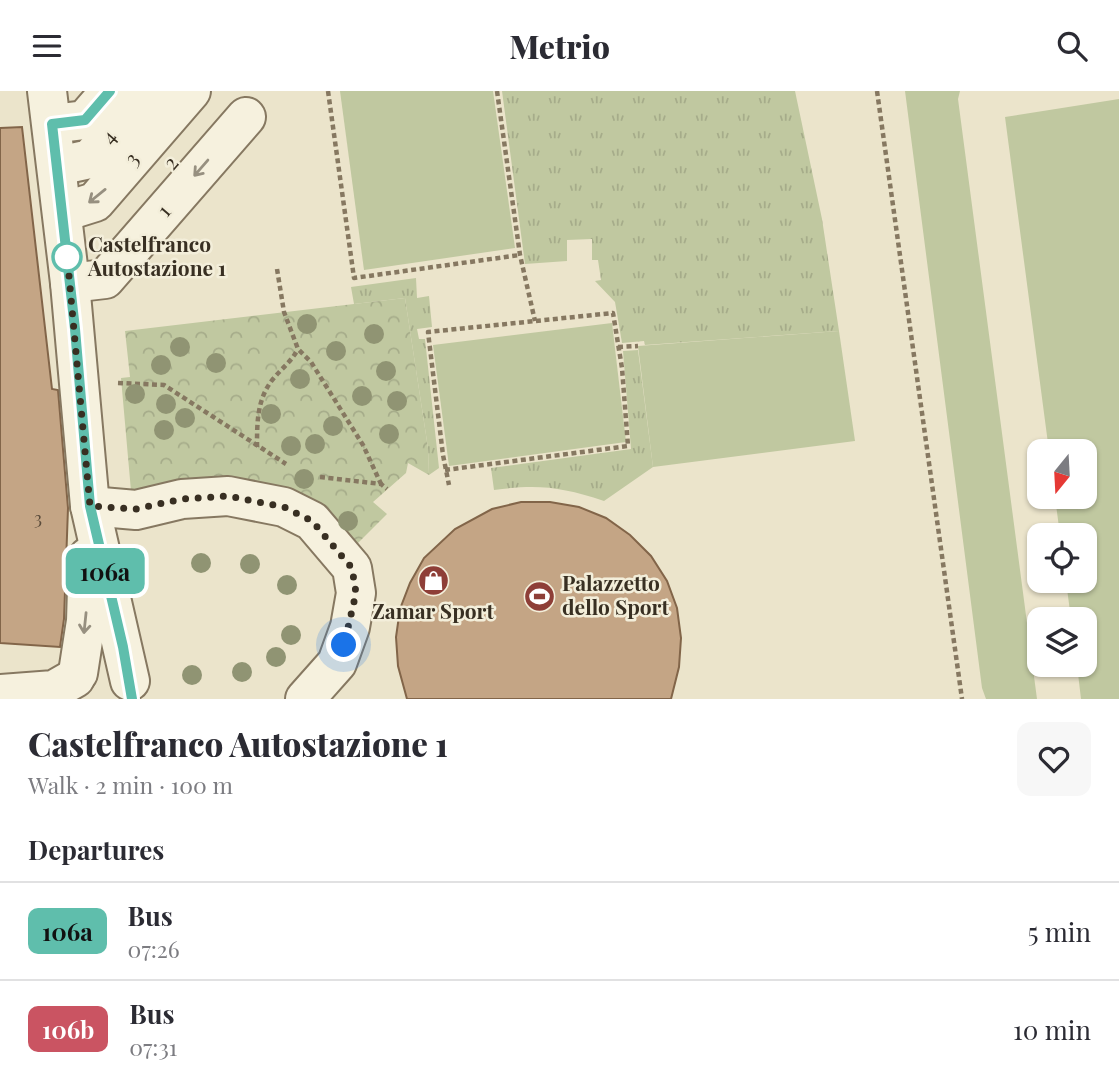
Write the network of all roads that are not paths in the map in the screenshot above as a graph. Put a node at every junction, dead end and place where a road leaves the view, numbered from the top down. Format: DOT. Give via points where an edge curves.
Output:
graph roads {
  1 [pos="110,91"];
  2 [pos="150,91"];
  3 [pos="191,91"];
  4 [pos="247,107"];
  5 [pos="50,108"];
  6 [pos="58,166"];
  7 [pos="62,212"];
  8 [pos="69,268"];
  9 [pos="90,506"];
  10 [pos="75,684"];
  11 [pos="131,690"];
  12 [pos="1,697"];
  13 [pos="305,699"];
  1 -- 5 [label="street" via="85,120"];
  2 -- 6 [label="street, 4" via="90,159"];
  3 -- 7 [label="street, 3, one-way" via="95,202"];
  4 -- 8 [label="street, 2, one-way" via="222,104 100,245"];
  5 -- 6 [label="street"];
  6 -- 7 [label="street"];
  7 -- 8 [label="street"];
  8 -- 9 [label="street"];
  9 -- 10 [label="street, one-way" via="86,613"];
  9 -- 11 [label="street"];
  9 -- 13 [label="street" via="136,509 228,496 284,507 312,521 352,568 356,593 337,663"];
  10 -- 11 [label="street" via="96,663 107,663 124,672"];
  10 -- 12 [label="street"];
}
